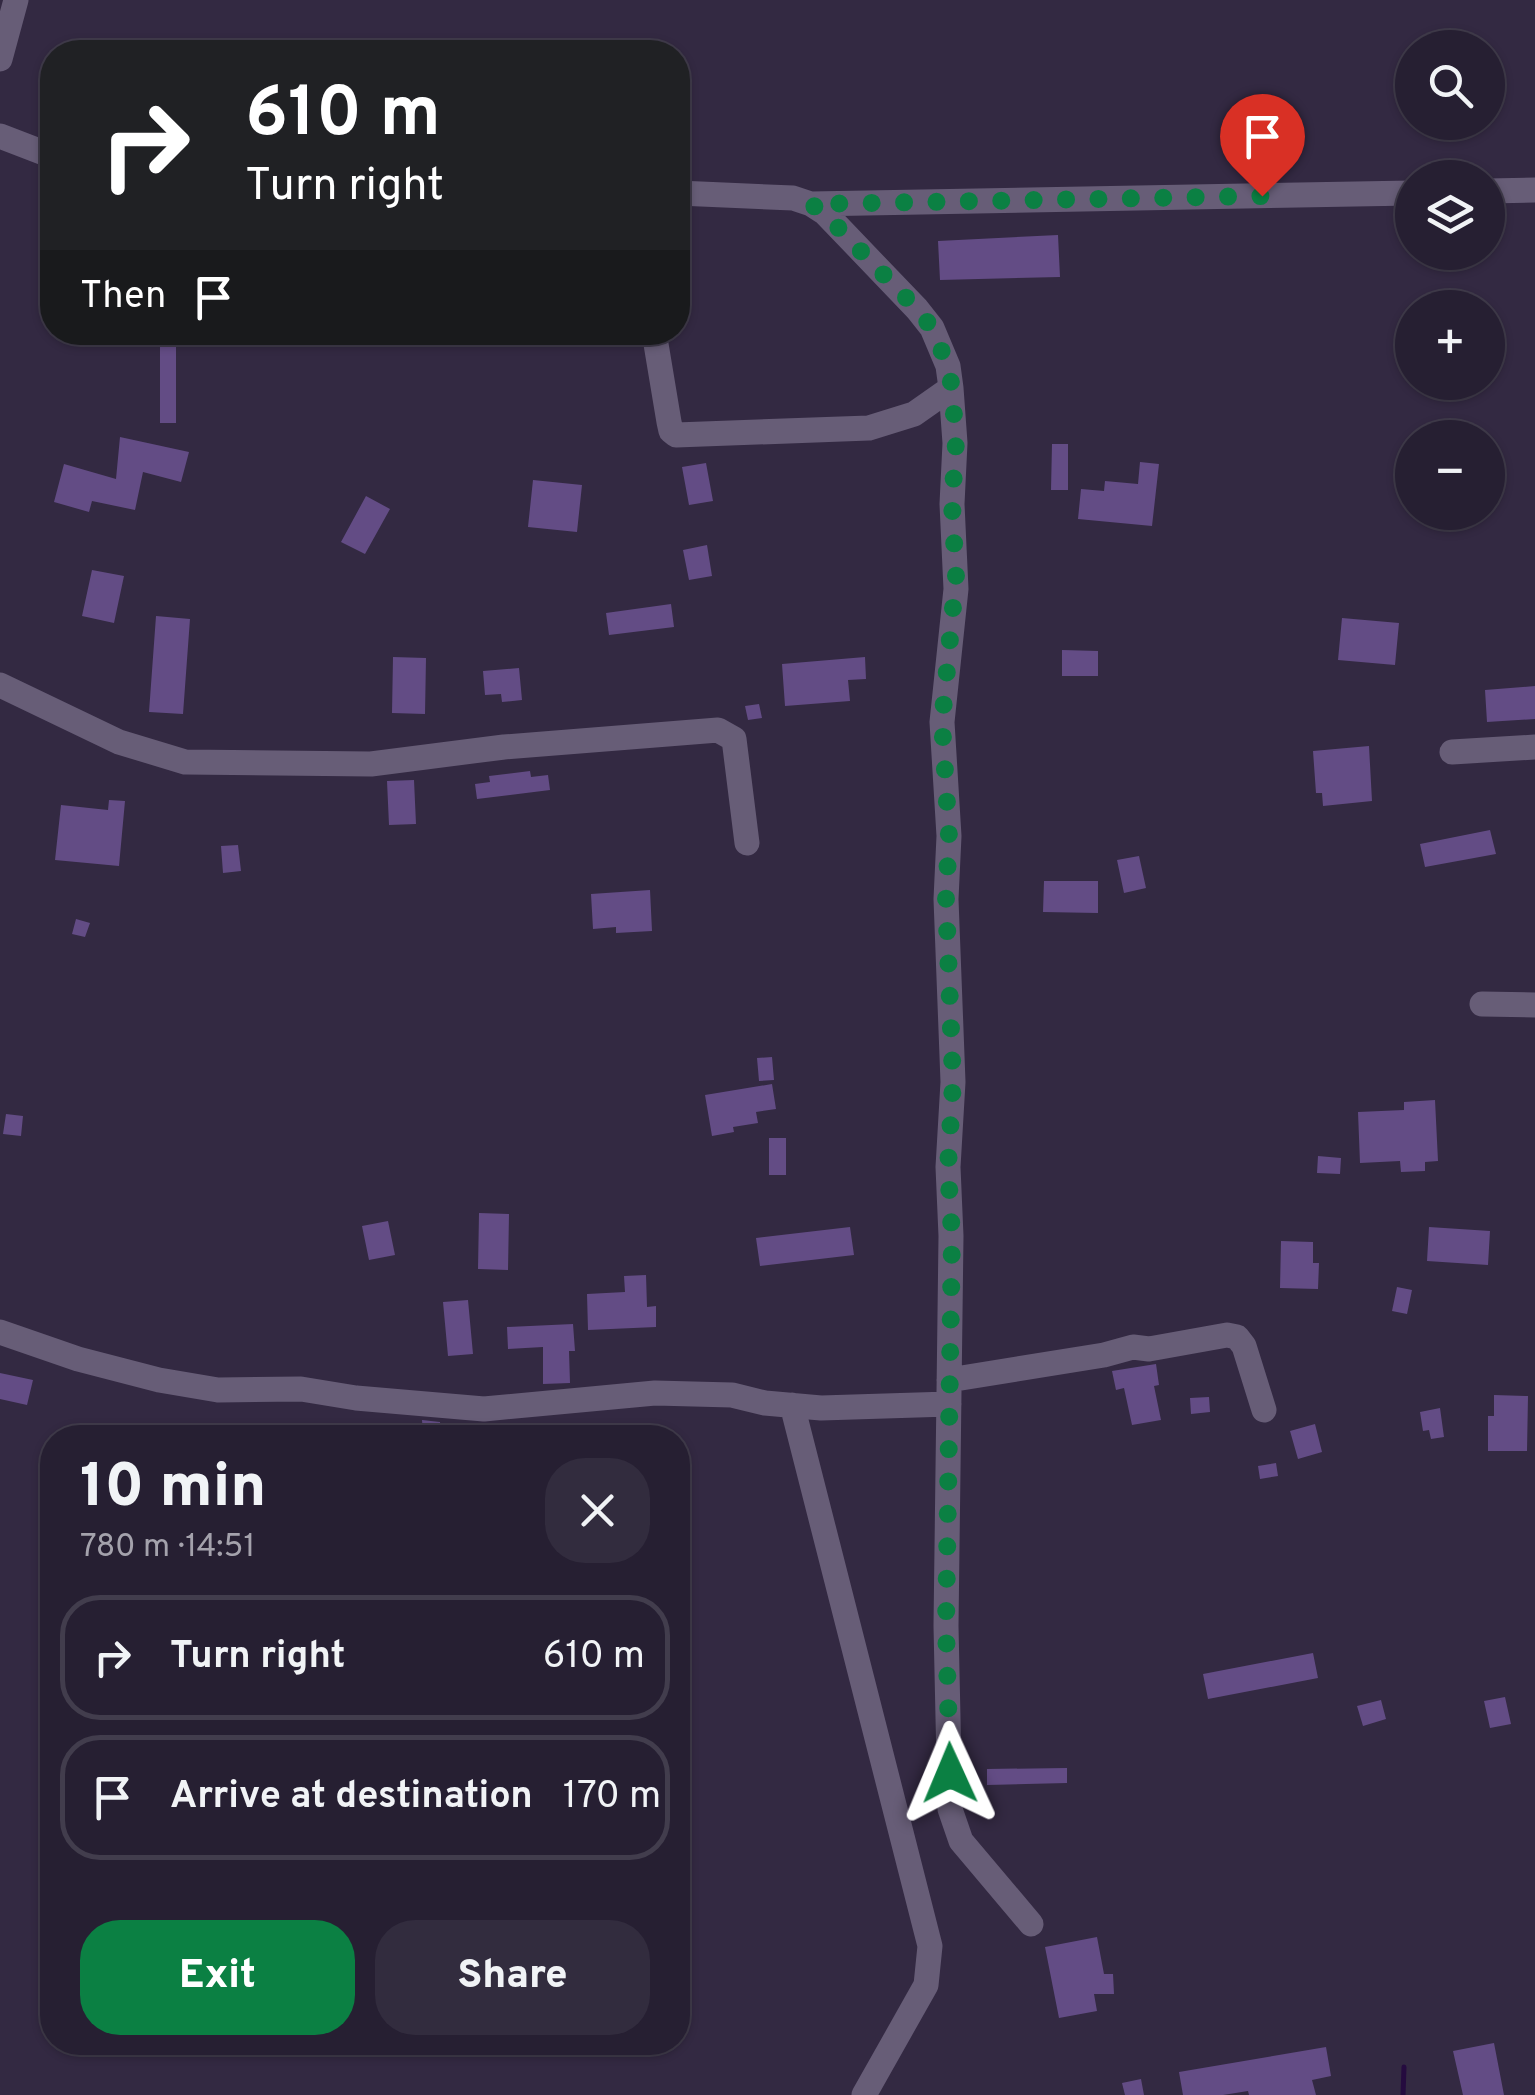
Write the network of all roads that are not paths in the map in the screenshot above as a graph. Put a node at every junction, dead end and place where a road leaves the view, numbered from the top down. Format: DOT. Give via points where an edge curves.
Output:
graph roads {
  1 [pos="16,0"];
  2 [pos="0,59"];
  3 [pos="0,136"];
  4 [pos="40,151"];
  5 [pos="1535,190"];
  6 [pos="1505,191"];
  7 [pos="1395,192"];
  8 [pos="690,193"];
  9 [pos="811,204"];
  10 [pos="656,345"];
  11 [pos="952,388"];
  12 [pos="0,685"];
  13 [pos="1535,747"];
  14 [pos="1452,752"];
  15 [pos="747,844"];
  16 [pos="1482,1004"];
  17 [pos="1535,1006"];
  18 [pos="0,1332"];
  19 [pos="949,1392"];
  20 [pos="792,1405"];
  21 [pos="1264,1410"];
  22 [pos="1031,1924"];
  23 [pos="864,2095"];
  1 -- 2 [label="street"];
  3 -- 4 [label="street"];
  5 -- 6 [label="street"];
  7 -- 9 [label="street"];
  8 -- 9 [label="street"];
  9 -- 11 [label="street" via="917,309 941,347"];
  10 -- 11 [label="street" via="676,435 869,428 914,414"];
  11 -- 19 [label="street" via="956,576 942,722 953,1082"];
  12 -- 15 [label="street" via="119,742 185,762 371,764 718,730 734,739"];
  13 -- 14 [label="street"];
  16 -- 17 [label="street"];
  18 -- 20 [label="street" via="78,1359 218,1390 301,1389 484,1409 655,1393"];
  19 -- 20 [label="street" via="822,1408"];
  19 -- 21 [label="street" via="1133,1346 1227,1335 1244,1346"];
  19 -- 22 [label="street" via="950,1810 962,1841"];
  20 -- 23 [label="street" via="930,1946 926,1984"];
}
